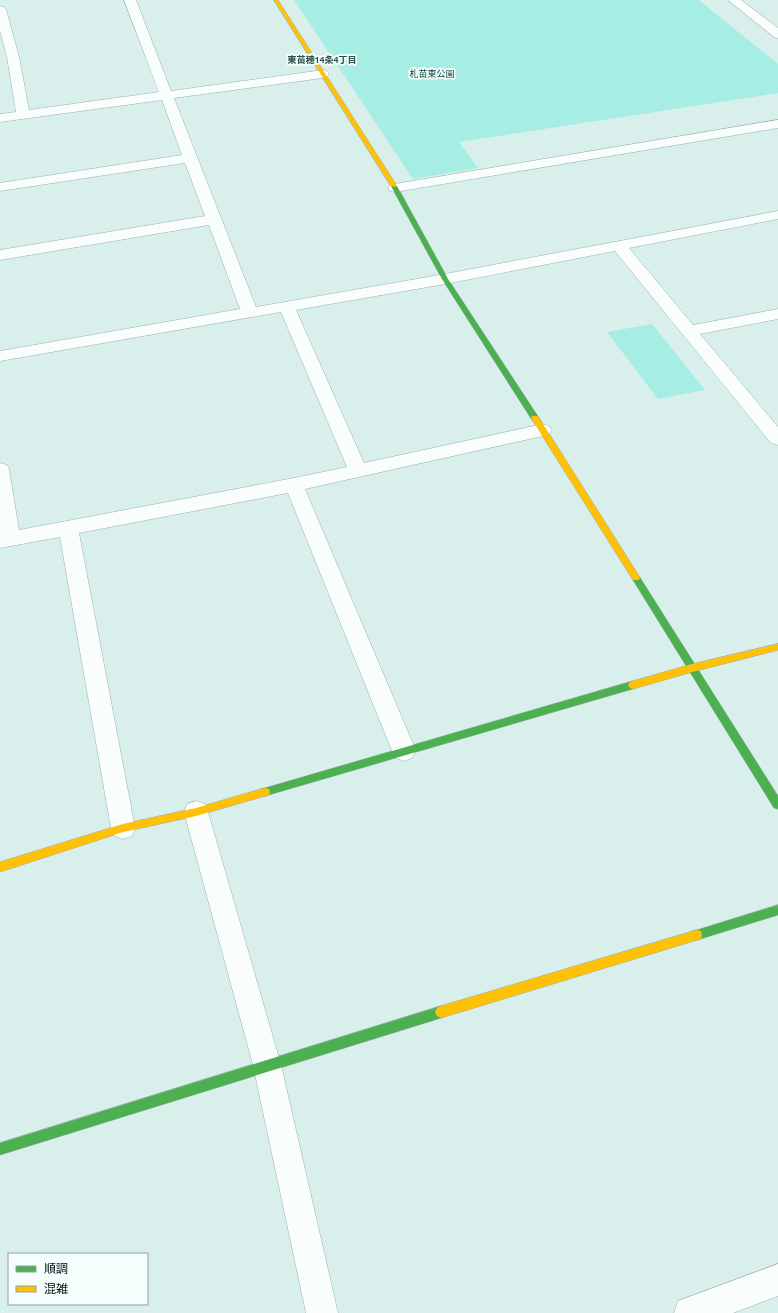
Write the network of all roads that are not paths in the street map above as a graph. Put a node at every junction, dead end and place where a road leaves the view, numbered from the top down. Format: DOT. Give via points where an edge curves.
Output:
graph roads {
  1 [pos="130,0"];
  2 [pos="276,0"];
  3 [pos="734,0"];
  4 [pos="0,9"];
  5 [pos="778,34"];
  6 [pos="13,57"];
  7 [pos="0,58"];
  8 [pos="323,74"];
  9 [pos="167,94"];
  10 [pos="23,114"];
  11 [pos="0,118"];
  12 [pos="778,124"];
  13 [pos="190,158"];
  14 [pos="0,188"];
  15 [pos="395,188"];
  16 [pos="778,215"];
  17 [pos="215,219"];
  18 [pos="618,246"];
  19 [pos="0,255"];
  20 [pos="445,279"];
  21 [pos="286,306"];
  22 [pos="250,313"];
  23 [pos="778,314"];
  24 [pos="689,331"];
  25 [pos="0,356"];
  26 [pos="543,430"];
  27 [pos="778,439"];
  28 [pos="0,469"];
  29 [pos="358,471"];
  30 [pos="294,484"];
  31 [pos="68,528"];
  32 [pos="5,540"];
  33 [pos="778,647"];
  34 [pos="692,668"];
  35 [pos="404,751"];
  36 [pos="778,805"];
  37 [pos="196,812"];
  38 [pos="123,828"];
  39 [pos="0,867"];
  40 [pos="778,910"];
  41 [pos="266,1065"];
  42 [pos="0,1149"];
  43 [pos="778,1280"];
  44 [pos="322,1313"];
  45 [pos="690,1313"];
  1 -- 9 [label="street"];
  2 -- 8 [label="street"];
  3 -- 5 [label="street"];
  4 -- 6 [label="street"];
  6 -- 7 [label="street"];
  6 -- 10 [label="street"];
  8 -- 9 [label="street"];
  8 -- 15 [label="street"];
  9 -- 10 [label="street"];
  9 -- 13 [label="street"];
  10 -- 11 [label="street"];
  12 -- 15 [label="street"];
  13 -- 14 [label="street"];
  13 -- 17 [label="street"];
  15 -- 20 [label="street"];
  16 -- 18 [label="street"];
  17 -- 19 [label="street"];
  17 -- 22 [label="street"];
  18 -- 20 [label="street"];
  18 -- 24 [label="street"];
  20 -- 21 [label="street"];
  20 -- 26 [label="street"];
  21 -- 22 [label="street"];
  21 -- 29 [label="street"];
  22 -- 25 [label="street"];
  23 -- 24 [label="street"];
  24 -- 27 [label="street"];
  26 -- 29 [label="street"];
  26 -- 34 [label="street"];
  28 -- 32 [label="street"];
  29 -- 30 [label="street"];
  30 -- 31 [label="street"];
  30 -- 35 [label="street"];
  31 -- 32 [label="street"];
  31 -- 38 [label="street"];
  33 -- 34 [label="street"];
  34 -- 35 [label="street"];
  34 -- 36 [label="street"];
  35 -- 37 [label="street"];
  37 -- 38 [label="street"];
  37 -- 41 [label="street"];
  38 -- 39 [label="street"];
  40 -- 41 [label="street"];
  41 -- 42 [label="street"];
  41 -- 44 [label="street"];
  43 -- 45 [label="street"];
}
